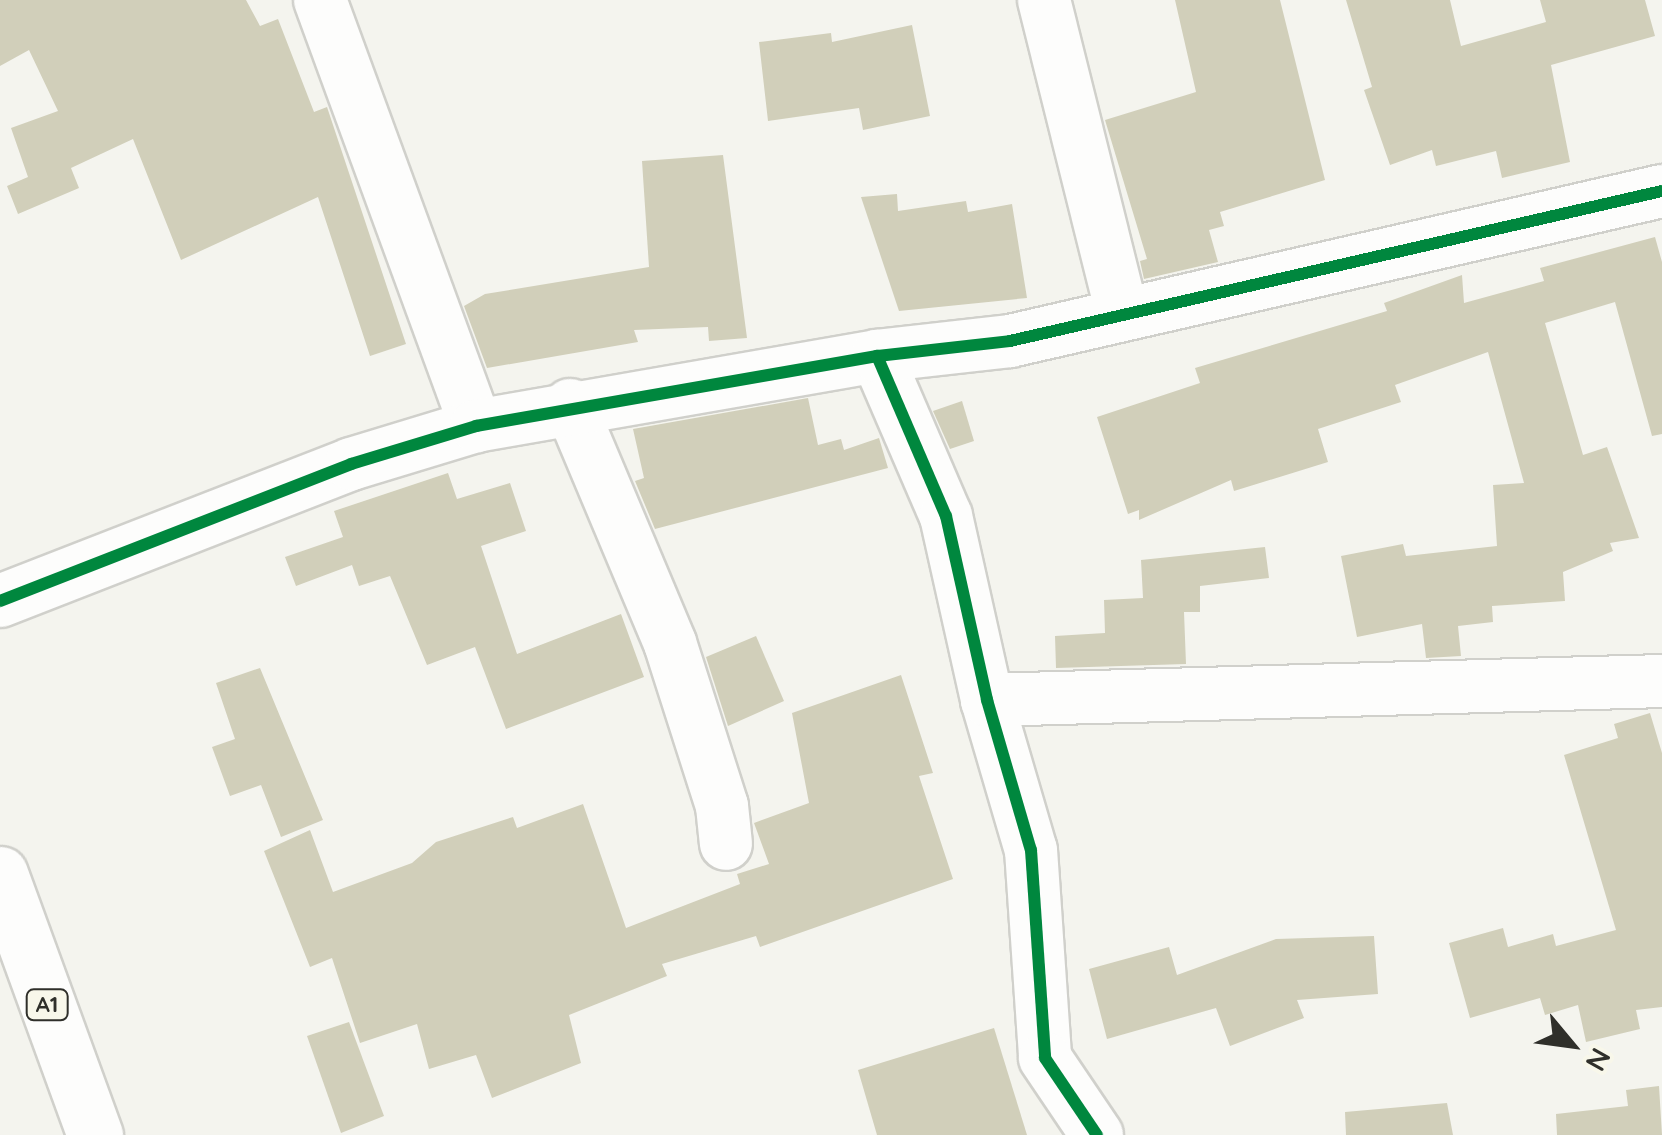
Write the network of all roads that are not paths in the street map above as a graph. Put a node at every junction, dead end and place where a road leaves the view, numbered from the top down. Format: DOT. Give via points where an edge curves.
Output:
graph roads {
  1 [pos="320,0"];
  2 [pos="1044,0"];
  3 [pos="1662,191"];
  4 [pos="1122,313"];
  5 [pos="877,356"];
  6 [pos="570,405"];
  7 [pos="476,426"];
  8 [pos="0,601"];
  9 [pos="1662,682"];
  10 [pos="987,700"];
  11 [pos="726,844"];
  12 [pos="0,874"];
  13 [pos="95,1135"];
  14 [pos="1097,1135"];
  1 -- 7 [label="street"];
  2 -- 4 [label="street"];
  3 -- 4 [label="street"];
  4 -- 5 [label="street" via="1010,341"];
  5 -- 6 [label="street"];
  5 -- 10 [label="street" via="946,516"];
  6 -- 7 [label="street"];
  6 -- 11 [label="street" via="670,643 722,806"];
  7 -- 8 [label="street" via="351,464"];
  9 -- 10 [label="street"];
  10 -- 14 [label="street" via="1031,850 1044,1058"];
  12 -- 13 [label="highway, A1"];
}
